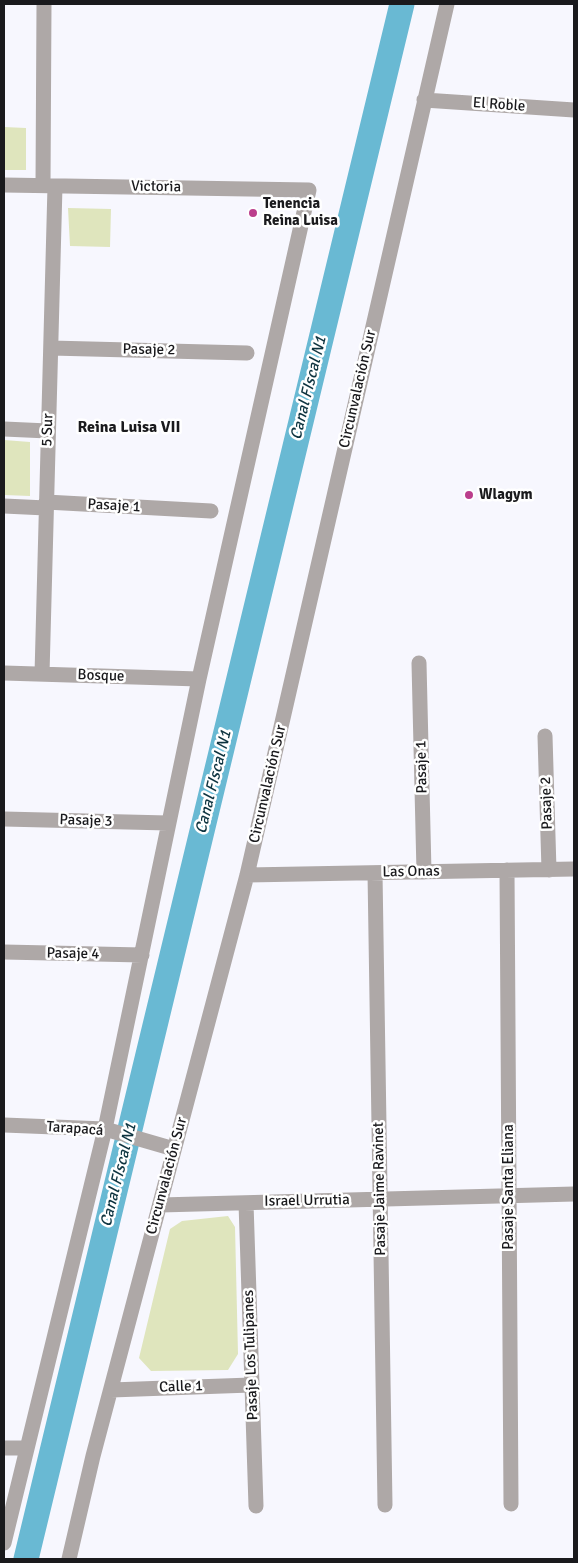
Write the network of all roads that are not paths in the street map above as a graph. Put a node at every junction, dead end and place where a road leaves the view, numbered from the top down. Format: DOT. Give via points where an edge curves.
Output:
graph roads {
  1 [pos="44,4"];
  2 [pos="446,4"];
  3 [pos="424,100"];
  4 [pos="574,110"];
  5 [pos="4,185"];
  6 [pos="49,185"];
  7 [pos="51,348"];
  8 [pos="247,352"];
  9 [pos="4,429"];
  10 [pos="48,430"];
  11 [pos="46,505"];
  12 [pos="4,506"];
  13 [pos="211,510"];
  14 [pos="419,662"];
  15 [pos="4,673"];
  16 [pos="42,674"];
  17 [pos="199,679"];
  18 [pos="545,736"];
  19 [pos="4,818"];
  20 [pos="168,823"];
  21 [pos="574,869"];
  22 [pos="507,870"];
  23 [pos="549,870"];
  24 [pos="424,872"];
  25 [pos="375,873"];
  26 [pos="247,875"];
  27 [pos="4,952"];
  28 [pos="142,956"];
  29 [pos="4,1125"];
  30 [pos="112,1131"];
  31 [pos="169,1148"];
  32 [pos="574,1194"];
  33 [pos="509,1196"];
  34 [pos="380,1199"];
  35 [pos="246,1203"];
  36 [pos="160,1205"];
  37 [pos="251,1385"];
  38 [pos="111,1390"];
  39 [pos="4,1448"];
  40 [pos="26,1448"];
  41 [pos="511,1504"];
  42 [pos="385,1505"];
  43 [pos="256,1506"];
  44 [pos="4,1543"];
  45 [pos="69,1559"];
  1 -- 6 [label="street, 5 Sur"];
  2 -- 3 [label="street, Circunvalación Sur"];
  3 -- 4 [label="street, El Roble"];
  3 -- 26 [label="street, Circunvalación Sur"];
  5 -- 6 [label="street, Victoria"];
  6 -- 7 [label="street, 5 Sur"];
  6 -- 17 [label="street, Victoria" via="309,190"];
  7 -- 8 [label="street, Pasaje 2"];
  7 -- 10 [label="street, 5 Sur"];
  9 -- 10 [label="street"];
  10 -- 11 [label="street, 5 Sur"];
  11 -- 12 [label="street, Pasaje 1"];
  11 -- 13 [label="street, Pasaje 1"];
  11 -- 16 [label="street, 5 Sur"];
  14 -- 24 [label="street, Pasaje 1"];
  15 -- 16 [label="street, Bosque"];
  16 -- 17 [label="street, Bosque"];
  17 -- 20 [label="street"];
  18 -- 23 [label="street, Pasaje 2"];
  19 -- 20 [label="street, Pasaje 3"];
  20 -- 28 [label="street"];
  21 -- 23 [label="street, Las Onas"];
  22 -- 23 [label="street, Las Onas"];
  22 -- 24 [label="street, Las Onas"];
  22 -- 33 [label="street, Pasaje Santa Eliana"];
  24 -- 25 [label="street, Las Onas"];
  25 -- 26 [label="street, Las Onas"];
  25 -- 34 [label="street, Pasaje Jaime Ravinet"];
  26 -- 31 [label="street, Circunvalación Sur"];
  27 -- 28 [label="street, Pasaje 4"];
  28 -- 30 [label="street"];
  29 -- 30 [label="street, Tarapacá"];
  30 -- 31 [label="street, Tarapacá"];
  30 -- 40 [label="street"];
  31 -- 36 [label="street, Circunvalación Sur"];
  32 -- 33 [label="street, Israel Urrutia"];
  33 -- 34 [label="street, Israel Urrutia"];
  33 -- 41 [label="street, Pasaje Santa Eliana"];
  34 -- 35 [label="street, Israel Urrutia"];
  34 -- 42 [label="street, Pasaje Jaime Ravinet"];
  35 -- 36 [label="street, Israel Urrutia"];
  35 -- 37 [label="street, Pasaje Los Tulipanes"];
  36 -- 38 [label="street, Circunvalación Sur"];
  37 -- 38 [label="street, Calle 1"];
  37 -- 43 [label="street, Pasaje Los Tulipanes"];
  38 -- 45 [label="street, Circunvalación Sur"];
  39 -- 40 [label="street"];
  40 -- 44 [label="street"];
}
